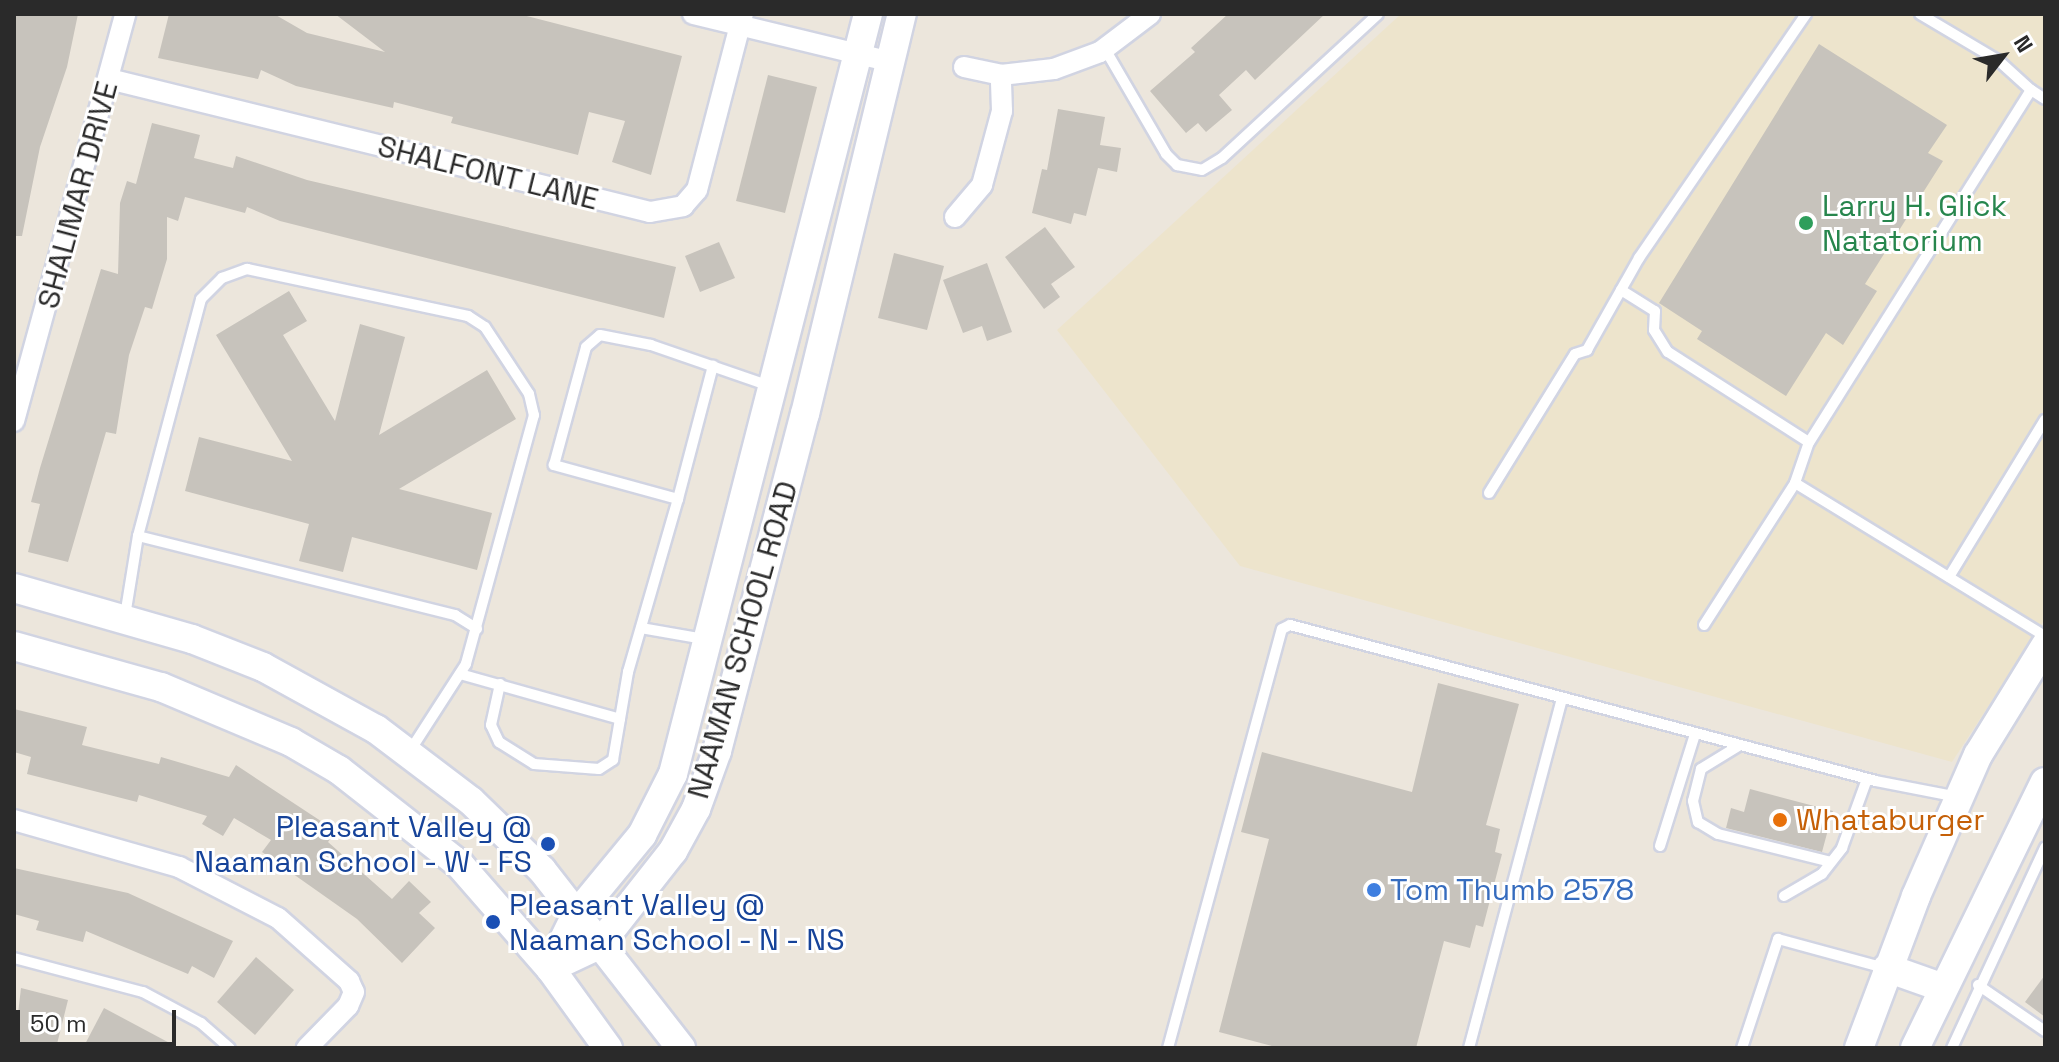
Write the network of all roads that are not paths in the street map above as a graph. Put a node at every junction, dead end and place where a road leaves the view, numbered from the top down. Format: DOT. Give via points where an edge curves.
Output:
graph roads {
  1 [pos="125,14"];
  2 [pos="693,14"];
  3 [pos="868,14"];
  4 [pos="902,14"];
  5 [pos="1150,14"];
  6 [pos="1378,14"];
  7 [pos="1806,14"];
  8 [pos="1920,14"];
  9 [pos="741,20"];
  10 [pos="1105,49"];
  11 [pos="857,58"];
  12 [pos="888,61"];
  13 [pos="964,67"];
  14 [pos="1001,75"];
  15 [pos="109,79"];
  16 [pos="2031,90"];
  17 [pos="2045,99"];
  18 [pos="955,217"];
  19 [pos="1621,290"];
  20 [pos="713,366"];
  21 [pos="772,386"];
  22 [pos="2045,420"];
  23 [pos="14,421"];
  24 [pos="1809,442"];
  25 [pos="1795,483"];
  26 [pos="1489,493"];
  27 [pos="678,499"];
  28 [pos="138,536"];
  29 [pos="1949,577"];
  30 [pos="14,588"];
  31 [pos="125,618"];
  32 [pos="1704,625"];
  33 [pos="641,628"];
  34 [pos="477,629"];
  35 [pos="2045,636"];
  36 [pos="706,640"];
  37 [pos="14,646"];
  38 [pos="2045,646"];
  39 [pos="460,674"];
  40 [pos="500,684"];
  41 [pos="1562,698"];
  42 [pos="620,719"];
  43 [pos="1695,734"];
  44 [pos="1740,745"];
  45 [pos="409,753"];
  46 [pos="1867,779"];
  47 [pos="2045,782"];
  48 [pos="1960,797"];
  49 [pos="14,820"];
  50 [pos="1660,846"];
  51 [pos="2045,848"];
  52 [pos="1831,862"];
  53 [pos="1784,896"];
  54 [pos="576,915"];
  55 [pos="599,945"];
  56 [pos="14,958"];
  57 [pos="550,968"];
  58 [pos="1887,968"];
  59 [pos="1978,985"];
  60 [pos="1941,987"];
  61 [pos="2045,1031"];
  62 [pos="230,1048"];
  63 [pos="307,1048"];
  64 [pos="608,1048"];
  65 [pos="681,1048"];
  66 [pos="1168,1048"];
  67 [pos="1469,1048"];
  68 [pos="1742,1048"];
  69 [pos="1859,1048"];
  70 [pos="1915,1048"];
  71 [pos="1952,1048"];
  1 -- 15 [label="street, SHALIMAR DRIVE"];
  2 -- 9 [label="street"];
  3 -- 11 [label="main road, NAAMAN SCHOOL ROAD"];
  4 -- 12 [label="main road, NAAMAN SCHOOL ROAD"];
  5 -- 10 [label="street"];
  6 -- 10 [label="lane" via="1222,158 1202,170 1177,165 1166,154"];
  7 -- 19 [label="lane"];
  8 -- 16 [label="lane" via="1999,61"];
  9 -- 11 [label="street"];
  9 -- 15 [label="street, SHALFONT LANE" via="697,190 683,206 650,212"];
  10 -- 14 [label="street" via="1054,69"];
  11 -- 12 [label="street"];
  11 -- 21 [label="main road, NAAMAN SCHOOL ROAD"];
  12 -- 55 [label="main road, NAAMAN SCHOOL ROAD" via="805,414 717,751 673,851"];
  13 -- 14 [label="street"];
  14 -- 18 [label="street" via="1002,111 982,185"];
  15 -- 23 [label="street, SHALIMAR DRIVE"];
  16 -- 17 [label="lane"];
  16 -- 24 [label="lane"];
  19 -- 24 [label="lane" via="1655,311 1654,330 1668,352"];
  19 -- 26 [label="lane" via="1587,350 1575,354"];
  20 -- 21 [label="lane"];
  20 -- 27 [label="lane"];
  20 -- 27 [label="lane" via="600,335 586,347 554,465"];
  21 -- 36 [label="main road, NAAMAN SCHOOL ROAD"];
  22 -- 29 [label="lane"];
  24 -- 25 [label="lane"];
  25 -- 29 [label="lane"];
  25 -- 32 [label="lane"];
  27 -- 33 [label="lane"];
  28 -- 31 [label="lane"];
  28 -- 34 [label="lane" via="455,615"];
  28 -- 34 [label="lane" via="201,299 222,278 247,269 468,316 485,327 529,394 534,415"];
  29 -- 35 [label="lane"];
  30 -- 31 [label="main road"];
  31 -- 45 [label="main road" via="263,667"];
  33 -- 36 [label="lane"];
  33 -- 42 [label="lane"];
  34 -- 39 [label="lane"];
  36 -- 54 [label="main road, NAAMAN SCHOOL ROAD" via="673,774 642,835"];
  37 -- 57 [label="main road" via="161,687 291,742 339,770 460,865"];
  38 -- 48 [label="main road" via="1978,755"];
  39 -- 40 [label="lane"];
  39 -- 45 [label="lane"];
  40 -- 42 [label="lane"];
  40 -- 42 [label="lane" via="491,725 499,742 534,764 599,769 613,760"];
  41 -- 43 [label="lane"];
  41 -- 66 [label="lane" via="1290,625 1282,629"];
  41 -- 67 [label="lane"];
  43 -- 44 [label="lane"];
  43 -- 50 [label="lane"];
  44 -- 46 [label="lane"];
  44 -- 52 [label="lane" via="1701,769 1693,801 1698,822 1718,834"];
  45 -- 54 [label="main road" via="500,828"];
  46 -- 48 [label="lane"];
  46 -- 52 [label="lane" via="1856,819"];
  47 -- 60 [label="main road"];
  48 -- 58 [label="main road"];
  49 -- 63 [label="street" via="212,880 278,918 339,971 354,992 348,1006"];
  51 -- 59 [label="lane"];
  52 -- 53 [label="lane"];
  54 -- 55 [label="main road"];
  54 -- 57 [label="main road, NAAMAN SCHOOL ROAD"];
  55 -- 57 [label="main road, NAAMAN SCHOOL ROAD"];
  55 -- 65 [label="main road"];
  56 -- 62 [label="lane" via="143,992 201,1023"];
  57 -- 64 [label="main road"];
  58 -- 60 [label="main road"];
  58 -- 68 [label="lane" via="1778,939"];
  58 -- 69 [label="main road"];
  59 -- 61 [label="lane"];
  59 -- 71 [label="lane"];
  60 -- 70 [label="main road"];
}
